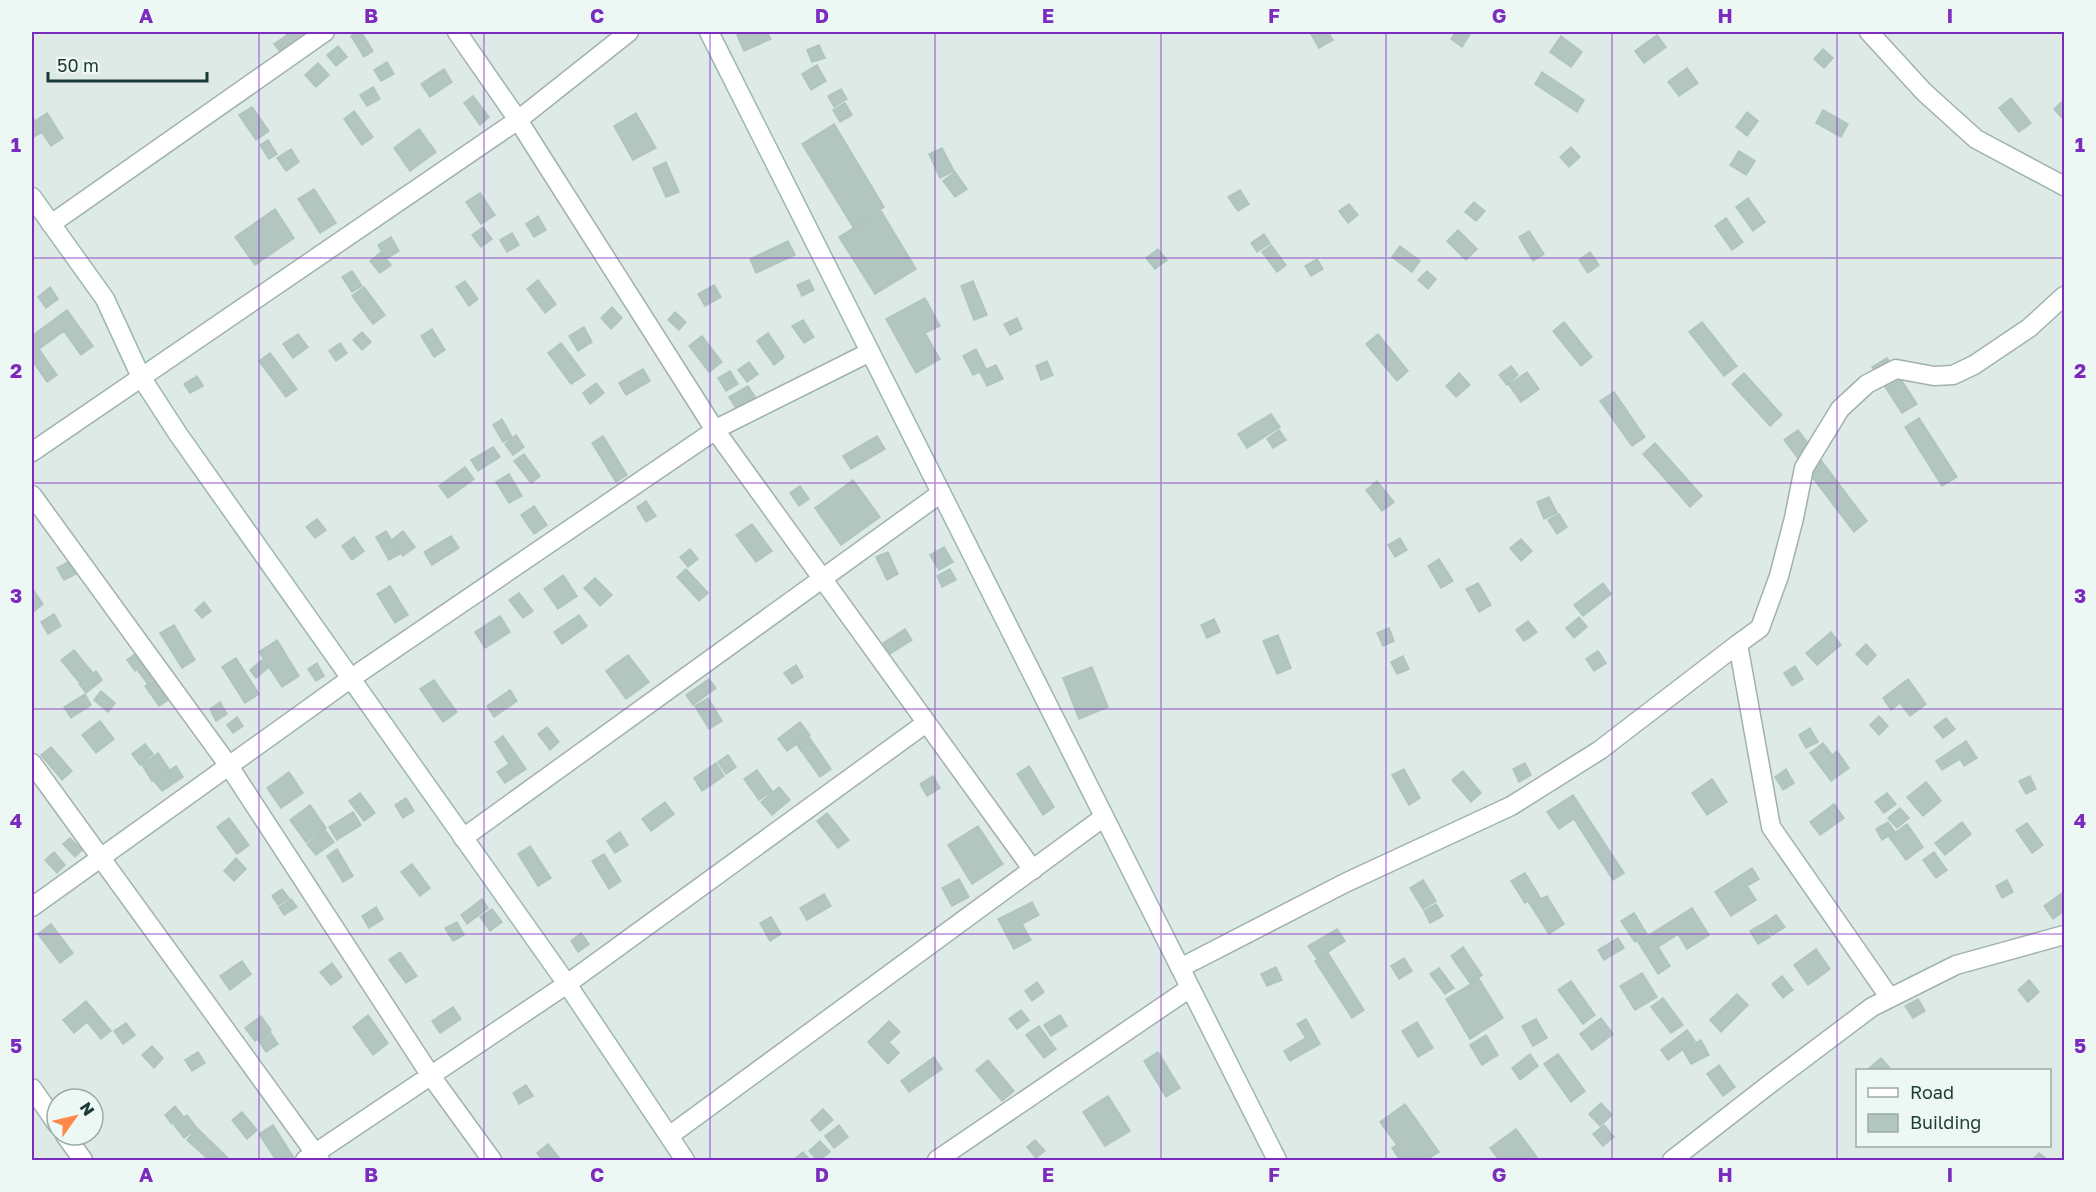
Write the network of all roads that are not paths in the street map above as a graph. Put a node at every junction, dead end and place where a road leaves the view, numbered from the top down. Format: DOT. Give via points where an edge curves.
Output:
graph roads {
  1 [pos="326,32"];
  2 [pos="457,32"];
  3 [pos="629,32"];
  4 [pos="709,32"];
  5 [pos="1869,32"];
  6 [pos="518,120"];
  7 [pos="2064,186"];
  8 [pos="32,197"];
  9 [pos="51,224"];
  10 [pos="2064,296"];
  11 [pos="870,352"];
  12 [pos="141,376"];
  13 [pos="715,430"];
  14 [pos="32,452"];
  15 [pos="941,493"];
  16 [pos="32,495"];
  17 [pos="822,578"];
  18 [pos="1738,644"];
  19 [pos="350,679"];
  20 [pos="926,723"];
  21 [pos="32,763"];
  22 [pos="229,766"];
  23 [pos="1104,817"];
  24 [pos="463,838"];
  25 [pos="100,858"];
  26 [pos="1033,870"];
  27 [pos="32,907"];
  28 [pos="2064,935"];
  29 [pos="1180,969"];
  30 [pos="567,984"];
  31 [pos="1190,988"];
  32 [pos="1890,998"];
  33 [pos="431,1076"];
  34 [pos="32,1088"];
  35 [pos="45,1107"];
  36 [pos="669,1136"];
  37 [pos="73,1147"];
  38 [pos="313,1158"];
  39 [pos="83,1161"];
  40 [pos="492,1161"];
  41 [pos="685,1161"];
  42 [pos="937,1161"];
  43 [pos="1277,1161"];
  44 [pos="1672,1161"];
  1 -- 9 [label="street"];
  2 -- 6 [label="street"];
  3 -- 6 [label="street"];
  4 -- 11 [label="street"];
  5 -- 7 [label="street" via="1924,93 1976,139"];
  6 -- 12 [label="street"];
  6 -- 13 [label="street"];
  8 -- 9 [label="street"];
  9 -- 12 [label="street" via="105,299"];
  10 -- 18 [label="street" via="2029,328 1974,365 1953,375 1934,376 1896,369 1867,384 1840,409 1804,468 1779,576 1760,627"];
  11 -- 13 [label="street"];
  11 -- 15 [label="street"];
  12 -- 14 [label="street"];
  12 -- 19 [label="street"];
  13 -- 17 [label="street"];
  13 -- 19 [label="street"];
  15 -- 17 [label="street"];
  15 -- 23 [label="street"];
  16 -- 22 [label="street"];
  17 -- 20 [label="street"];
  17 -- 24 [label="street"];
  18 -- 29 [label="street" via="1600,750 1511,806 1345,883"];
  18 -- 32 [label="street" via="1771,827"];
  19 -- 22 [label="street"];
  19 -- 24 [label="street"];
  20 -- 26 [label="street"];
  20 -- 30 [label="street"];
  21 -- 25 [label="street"];
  22 -- 25 [label="street"];
  22 -- 33 [label="street"];
  23 -- 26 [label="street"];
  23 -- 29 [label="street"];
  24 -- 30 [label="street"];
  25 -- 27 [label="street"];
  25 -- 38 [label="street"];
  26 -- 36 [label="street"];
  28 -- 32 [label="street" via="1956,964"];
  29 -- 31 [label="street"];
  30 -- 33 [label="street"];
  30 -- 36 [label="street"];
  31 -- 42 [label="street"];
  31 -- 43 [label="street"];
  32 -- 44 [label="street" via="1863,1014"];
  33 -- 38 [label="street"];
  33 -- 40 [label="street"];
  34 -- 35 [label="street"];
  36 -- 41 [label="street"];
  37 -- 39 [label="street"];
}
